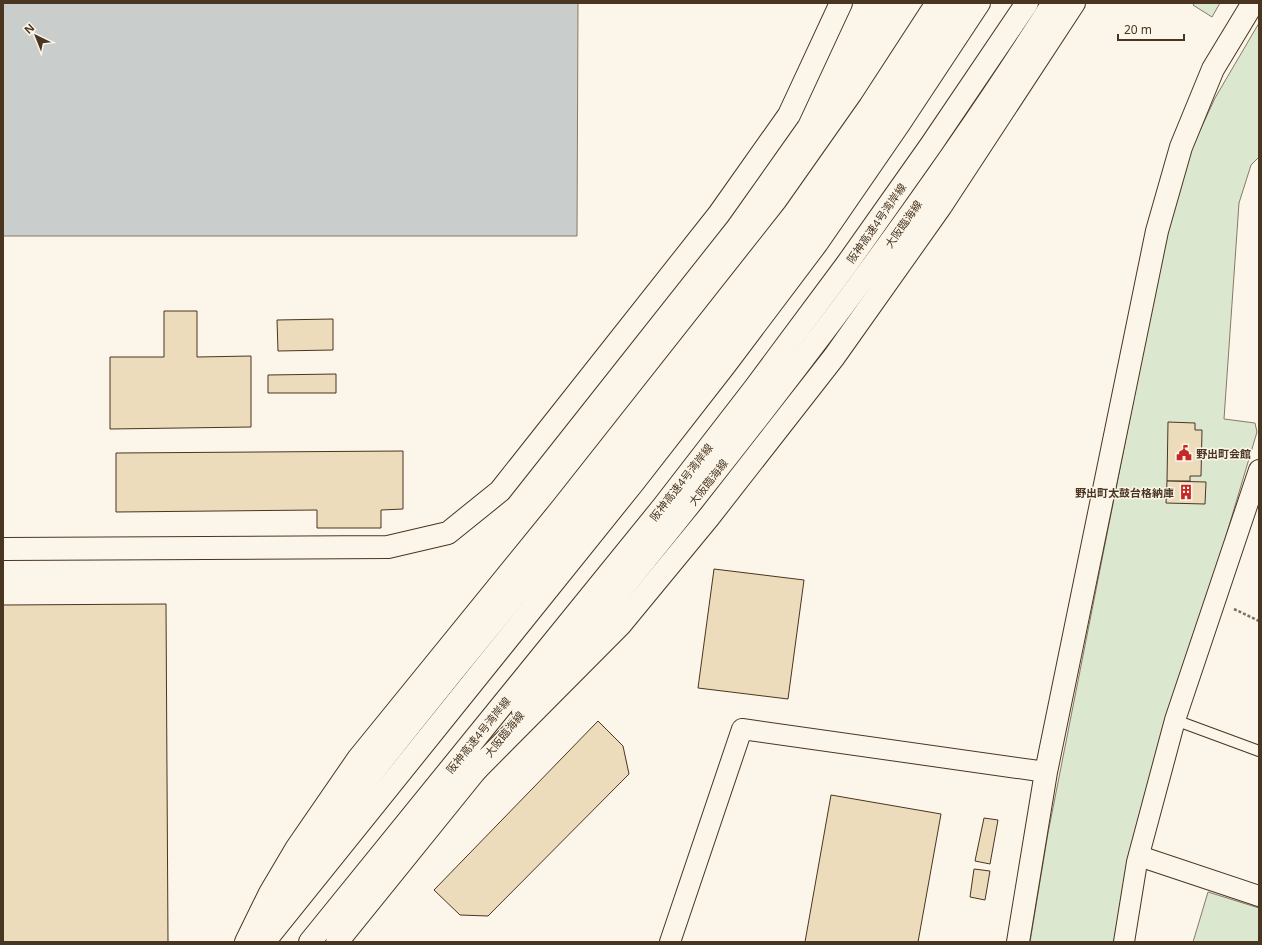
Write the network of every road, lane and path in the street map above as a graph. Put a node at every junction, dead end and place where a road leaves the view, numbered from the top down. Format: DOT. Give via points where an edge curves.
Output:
graph roads {
  1 [pos="842,3"];
  2 [pos="937,3"];
  3 [pos="958,3"];
  4 [pos="980,3"];
  5 [pos="1027,3"];
  6 [pos="1053,3"];
  7 [pos="1074,3"];
  8 [pos="1253,3"];
  9 [pos="1259,470"];
  10 [pos="3,549"];
  11 [pos="1215,600"];
  12 [pos="1259,621"];
  13 [pos="1175,720"];
  14 [pos="1259,751"];
  15 [pos="1046,772"];
  16 [pos="471,776"];
  17 [pos="1139,856"];
  18 [pos="1259,896"];
  19 [pos="246,942"];
  20 [pos="254,942"];
  21 [pos="264,942"];
  22 [pos="310,942"];
  23 [pos="337,942"];
  24 [pos="670,942"];
  25 [pos="1018,942"];
  26 [pos="1124,942"];
  1 -- 10 [label="main road" via="788,116 719,214 500,491 448,533 388,547"];
  2 -- 19 [label="main road" via="870,106 794,214 562,508 358,759 296,849 270,893"];
  3 -- 20 [label="main road" via="883,116 799,234 618,469 371,773 306,862"];
  4 -- 21 [label="main road" via="817,243 725,365 634,483"];
  5 -- 22 [label="main road, 阪神高速4号湾岸線" via="869,233 754,389 662,508"];
  6 -- 16 [label="main road, 大阪臨海線" via="958,145 858,287 679,519"];
  7 -- 16 [label="main road" via="941,206 834,357 709,517 620,624"];
  8 -- 15 [label="main road" via="1213,69 1181,147 1157,231"];
  9 -- 11 [label="street"];
  11 -- 12 [label="path"];
  11 -- 13 [label="street"];
  13 -- 14 [label="lane"];
  13 -- 17 [label="street"];
  15 -- 24 [label="street" via="742,729"];
  15 -- 25 [label="main road"];
  16 -- 23 [label="main road, 大阪臨海線"];
  17 -- 18 [label="street"];
  17 -- 26 [label="street"];
}
